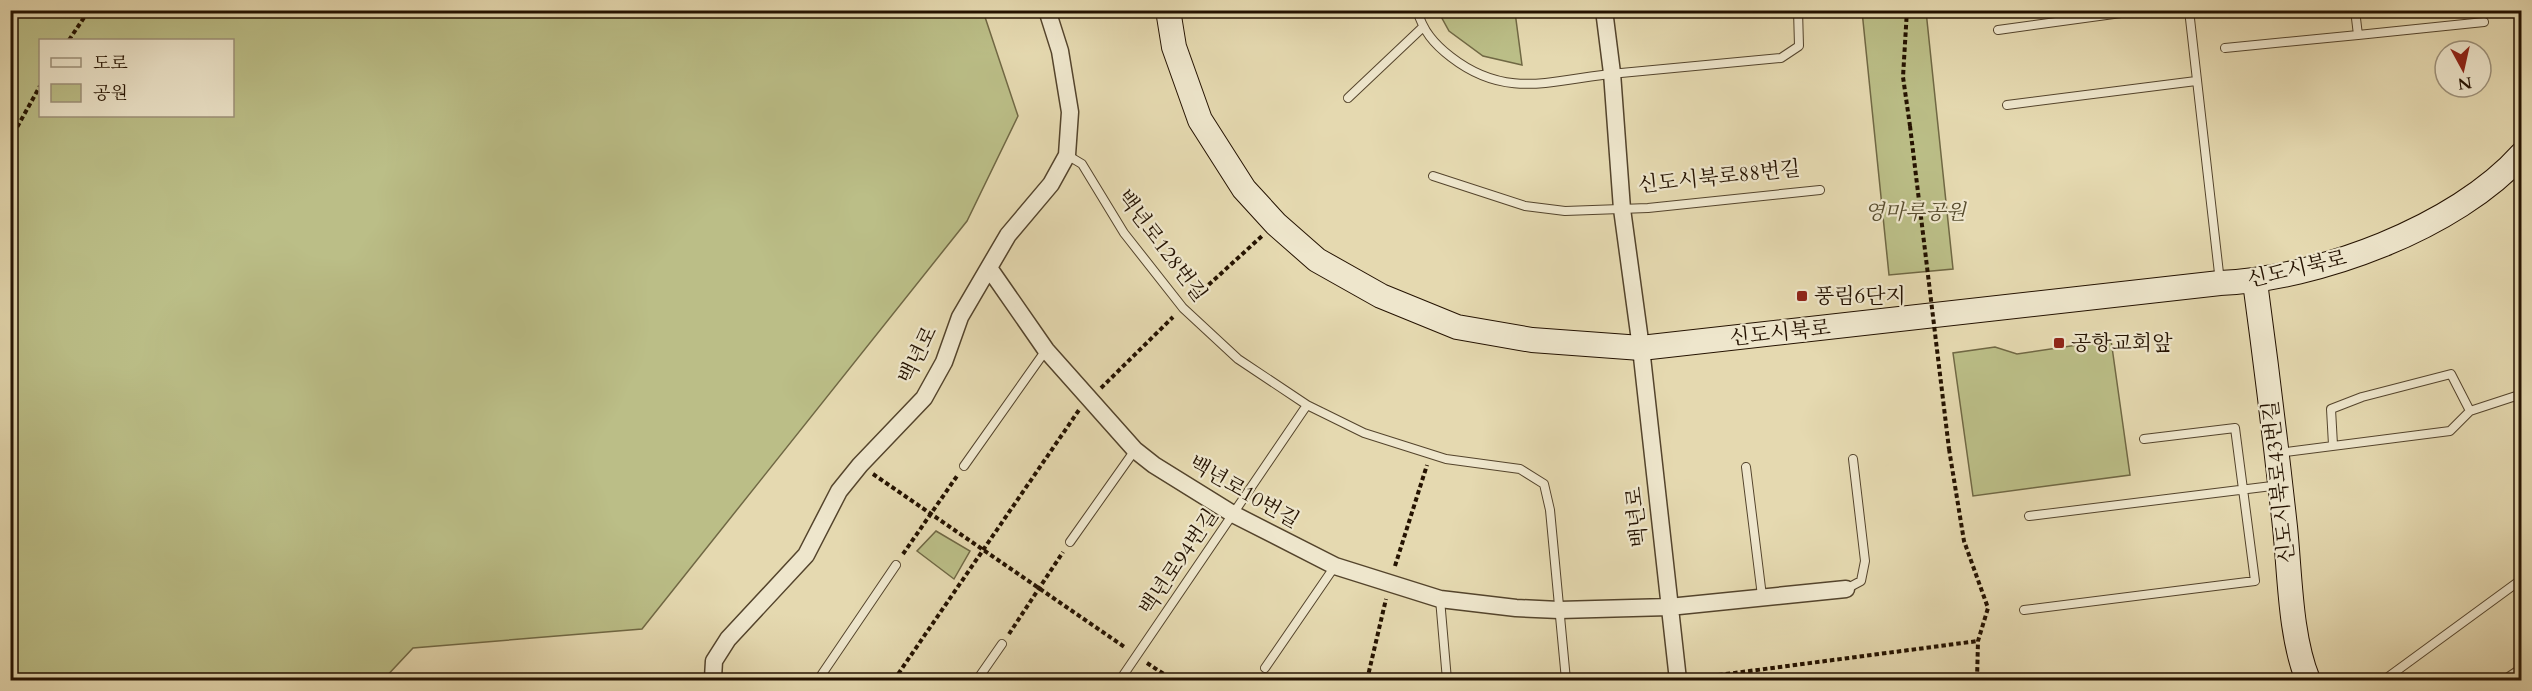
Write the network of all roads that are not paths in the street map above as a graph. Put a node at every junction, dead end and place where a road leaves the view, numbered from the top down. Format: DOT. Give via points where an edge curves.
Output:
graph roads {
  1 [pos="1047,10"];
  2 [pos="1168,10"];
  3 [pos="1417,10"];
  4 [pos="1604,10"];
  5 [pos="1798,10"];
  6 [pos="2143,10"];
  7 [pos="2189,10"];
  8 [pos="2355,10"];
  9 [pos="2484,22"];
  10 [pos="1422,28"];
  11 [pos="1998,30"];
  12 [pos="2358,35"];
  13 [pos="2225,48"];
  14 [pos="1612,73"];
  15 [pos="2196,81"];
  16 [pos="1348,98"];
  17 [pos="2007,105"];
  18 [pos="2522,154"];
  19 [pos="1066,155"];
  20 [pos="1433,176"];
  21 [pos="1820,190"];
  22 [pos="1622,209"];
  23 [pos="989,268"];
  24 [pos="2255,282"];
  25 [pos="2220,283"];
  26 [pos="1641,348"];
  27 [pos="1046,350"];
  28 [pos="2522,394"];
  29 [pos="1307,405"];
  30 [pos="2470,411"];
  31 [pos="2144,439"];
  32 [pos="2333,446"];
  33 [pos="1135,450"];
  34 [pos="2277,453"];
  35 [pos="1853,459"];
  36 [pos="964,466"];
  37 [pos="1746,467"];
  38 [pos="2280,485"];
  39 [pos="2243,490"];
  40 [pos="1233,514"];
  41 [pos="2029,516"];
  42 [pos="1070,542"];
  43 [pos="896,565"];
  44 [pos="1335,566"];
  45 [pos="2522,579"];
  46 [pos="1846,589"];
  47 [pos="1762,596"];
  48 [pos="1440,599"];
  49 [pos="1669,607"];
  50 [pos="1559,610"];
  51 [pos="2024,610"];
  52 [pos="1002,644"];
  53 [pos="1265,668"];
  54 [pos="2522,668"];
  55 [pos="1684,680"];
  56 [pos="716,681"];
  57 [pos="818,681"];
  58 [pos="977,681"];
  59 [pos="1120,681"];
  60 [pos="1447,681"];
  61 [pos="1566,681"];
  62 [pos="2308,681"];
  63 [pos="2384,681"];
  64 [pos="2504,681"];
  1 -- 19 [label="street, 백년로" via="1060,51 1070,112"];
  2 -- 26 [label="street, 신도시북로" via="1174,47 1200,120 1244,189 1317,260 1381,296 1457,327 1532,340"];
  3 -- 10 [label="lane"];
  4 -- 14 [label="street, 신도시북로88번길"];
  5 -- 14 [label="lane" via="1799,46 1781,58"];
  6 -- 11 [label="lane"];
  7 -- 15 [label="lane"];
  8 -- 12 [label="lane"];
  9 -- 12 [label="lane"];
  10 -- 14 [label="lane" via="1440,49 1469,71 1502,83 1530,86"];
  10 -- 16 [label="lane"];
  12 -- 13 [label="lane"];
  14 -- 22 [label="street, 신도시북로88번길"];
  15 -- 17 [label="lane"];
  15 -- 25 [label="lane"];
  18 -- 24 [label="street, 신도시북로" via="2501,177 2421,228 2347,259"];
  19 -- 23 [label="street, 백년로" via="1052,184 1008,236"];
  19 -- 29 [label="lane, 백년로128번길" via="1082,164 1124,233 1183,308 1238,359"];
  20 -- 22 [label="lane, 신도시북로88번길" via="1525,206 1565,211"];
  21 -- 22 [label="lane, 신도시북로88번길"];
  22 -- 26 [label="street, 신도시북로88번길"];
  23 -- 27 [label="street, 백년로10번길"];
  23 -- 56 [label="street, 백년로" via="960,317 944,362 924,398 839,490 806,555 728,639 714,661"];
  24 -- 25 [label="street, 신도시북로"];
  24 -- 34 [label="street, 신도시북로43번길"];
  25 -- 26 [label="street, 신도시북로"];
  26 -- 49 [label="street, 백년로"];
  27 -- 33 [label="street, 백년로10번길"];
  27 -- 36 [label="lane"];
  28 -- 30 [label="lane"];
  29 -- 40 [label="lane, 백년로94번길"];
  29 -- 50 [label="lane, 백년로128번길" via="1364,433 1446,459 1520,470 1544,484"];
  30 -- 32 [label="lane" via="2450,431"];
  30 -- 32 [label="lane" via="2451,374 2331,409"];
  31 -- 39 [label="lane" via="2235,428"];
  32 -- 34 [label="lane"];
  33 -- 40 [label="street, 백년로10번길"];
  33 -- 42 [label="lane"];
  34 -- 38 [label="street, 신도시북로43번길"];
  35 -- 46 [label="lane" via="1865,561 1861,581"];
  37 -- 47 [label="lane"];
  38 -- 39 [label="lane"];
  38 -- 62 [label="street, 신도시북로43번길" via="2294,621"];
  39 -- 41 [label="lane"];
  39 -- 51 [label="lane" via="2255,581"];
  40 -- 44 [label="street, 백년로10번길"];
  40 -- 59 [label="lane, 백년로94번길"];
  43 -- 57 [label="lane"];
  44 -- 48 [label="street, 백년로10번길"];
  44 -- 53 [label="lane"];
  45 -- 63 [label="lane"];
  46 -- 47 [label="street, 백년로10번길"];
  47 -- 49 [label="street, 백년로10번길"];
  48 -- 50 [label="street, 백년로10번길"];
  48 -- 60 [label="lane"];
  49 -- 50 [label="street, 백년로10번길"];
  49 -- 55 [label="street, 백년로"];
  50 -- 61 [label="lane"];
  52 -- 58 [label="lane"];
  54 -- 64 [label="lane"];
}
